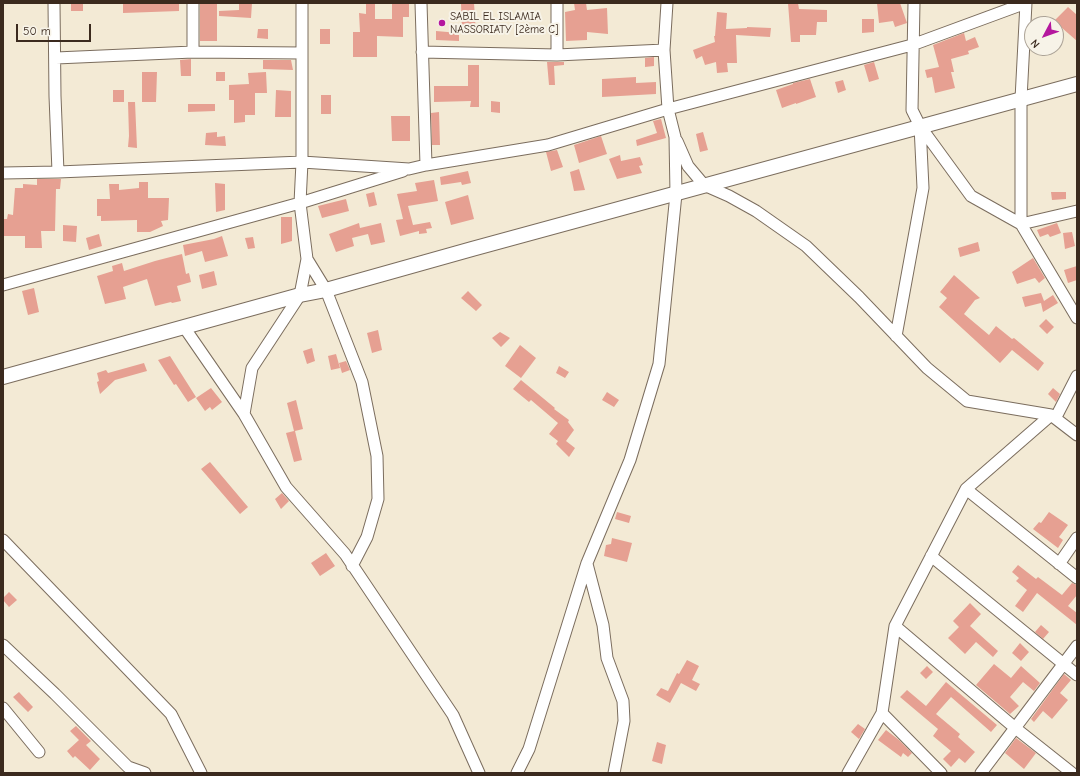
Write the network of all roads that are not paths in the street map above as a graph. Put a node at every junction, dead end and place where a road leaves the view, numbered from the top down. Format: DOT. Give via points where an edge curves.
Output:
graph roads {
  1 [pos="54,3"];
  2 [pos="193,3"];
  3 [pos="302,3"];
  4 [pos="421,3"];
  5 [pos="557,3"];
  6 [pos="667,3"];
  7 [pos="914,3"];
  8 [pos="1026,3"];
  9 [pos="912,45"];
  10 [pos="664,50"];
  11 [pos="193,52"];
  12 [pos="422,52"];
  13 [pos="302,53"];
  14 [pos="557,55"];
  15 [pos="56,58"];
  16 [pos="1077,84"];
  17 [pos="1021,99"];
  18 [pos="668,109"];
  19 [pos="920,126"];
  20 [pos="675,137"];
  21 [pos="302,162"];
  22 [pos="426,165"];
  23 [pos="409,170"];
  24 [pos="58,172"];
  25 [pos="3,173"];
  26 [pos="704,185"];
  27 [pos="676,194"];
  28 [pos="300,203"];
  29 [pos="1077,211"];
  30 [pos="1021,224"];
  31 [pos="307,259"];
  32 [pos="3,285"];
  33 [pos="326,290"];
  34 [pos="300,296"];
  35 [pos="1077,318"];
  36 [pos="184,327"];
  37 [pos="896,336"];
  38 [pos="7,376"];
  39 [pos="1077,376"];
  40 [pos="3,387"];
  41 [pos="244,414"];
  42 [pos="1051,415"];
  43 [pos="1077,435"];
  44 [pos="966,489"];
  45 [pos="1077,538"];
  46 [pos="3,540"];
  47 [pos="931,556"];
  48 [pos="587,563"];
  49 [pos="1059,564"];
  50 [pos="352,566"];
  51 [pos="1077,578"];
  52 [pos="895,626"];
  53 [pos="3,645"];
  54 [pos="1077,646"];
  55 [pos="1063,665"];
  56 [pos="1077,676"];
  57 [pos="3,708"];
  58 [pos="882,713"];
  59 [pos="1014,727"];
  60 [pos="39,752"];
  61 [pos="146,773"];
  62 [pos="201,773"];
  63 [pos="479,773"];
  64 [pos="517,773"];
  65 [pos="614,773"];
  66 [pos="848,773"];
  67 [pos="941,773"];
  68 [pos="981,773"];
  69 [pos="1072,773"];
  1 -- 15 [label="street"];
  2 -- 11 [label="street"];
  3 -- 13 [label="street"];
  4 -- 12 [label="street"];
  5 -- 14 [label="street"];
  6 -- 10 [label="street"];
  7 -- 9 [label="street"];
  8 -- 9 [label="street"];
  8 -- 17 [label="street"];
  9 -- 18 [label="street"];
  9 -- 19 [label="street" via="912,110"];
  10 -- 14 [label="street"];
  10 -- 18 [label="street"];
  11 -- 13 [label="street"];
  11 -- 15 [label="street"];
  12 -- 14 [label="street"];
  12 -- 22 [label="street"];
  13 -- 21 [label="street"];
  15 -- 24 [label="street"];
  16 -- 17 [label="street"];
  17 -- 19 [label="street"];
  17 -- 30 [label="street"];
  18 -- 20 [label="street"];
  18 -- 22 [label="street" via="548,145"];
  19 -- 26 [label="street"];
  19 -- 30 [label="street" via="971,196"];
  19 -- 37 [label="street" via="923,188"];
  20 -- 26 [label="street" via="688,166"];
  20 -- 27 [label="street"];
  21 -- 23 [label="street"];
  21 -- 24 [label="street"];
  21 -- 28 [label="street"];
  22 -- 23 [label="street"];
  23 -- 28 [label="street"];
  24 -- 25 [label="street"];
  26 -- 27 [label="street"];
  26 -- 37 [label="street" via="756,211 806,246"];
  27 -- 33 [label="street"];
  27 -- 48 [label="street" via="659,364 630,460"];
  28 -- 31 [label="street"];
  28 -- 32 [label="street"];
  29 -- 30 [label="street"];
  30 -- 35 [label="street"];
  31 -- 33 [label="street"];
  31 -- 34 [label="street"];
  33 -- 34 [label="street"];
  33 -- 50 [label="street" via="362,382 377,456 378,499 366,537"];
  34 -- 36 [label="street"];
  34 -- 41 [label="street" via="252,368"];
  36 -- 38 [label="street"];
  36 -- 41 [label="street"];
  37 -- 42 [label="street" via="927,368 967,401"];
  38 -- 40 [label="street"];
  39 -- 42 [label="street" via="1056,417"];
  41 -- 50 [label="street" via="286,486 345,554"];
  42 -- 43 [label="street"];
  42 -- 44 [label="street"];
  44 -- 47 [label="street"];
  44 -- 49 [label="street"];
  45 -- 49 [label="street"];
  46 -- 62 [label="street" via="171,714"];
  47 -- 52 [label="street"];
  47 -- 55 [label="street"];
  48 -- 64 [label="street" via="529,749"];
  48 -- 65 [label="street" via="603,625 607,658 623,701 624,722"];
  49 -- 51 [label="street"];
  50 -- 63 [label="street" via="453,715"];
  52 -- 58 [label="street"];
  52 -- 59 [label="street"];
  53 -- 61 [label="street" via="128,767"];
  54 -- 55 [label="street"];
  55 -- 56 [label="street"];
  55 -- 59 [label="street"];
  57 -- 60 [label="street"];
  58 -- 66 [label="street"];
  58 -- 67 [label="street"];
  59 -- 68 [label="street"];
  59 -- 69 [label="street"];
}
